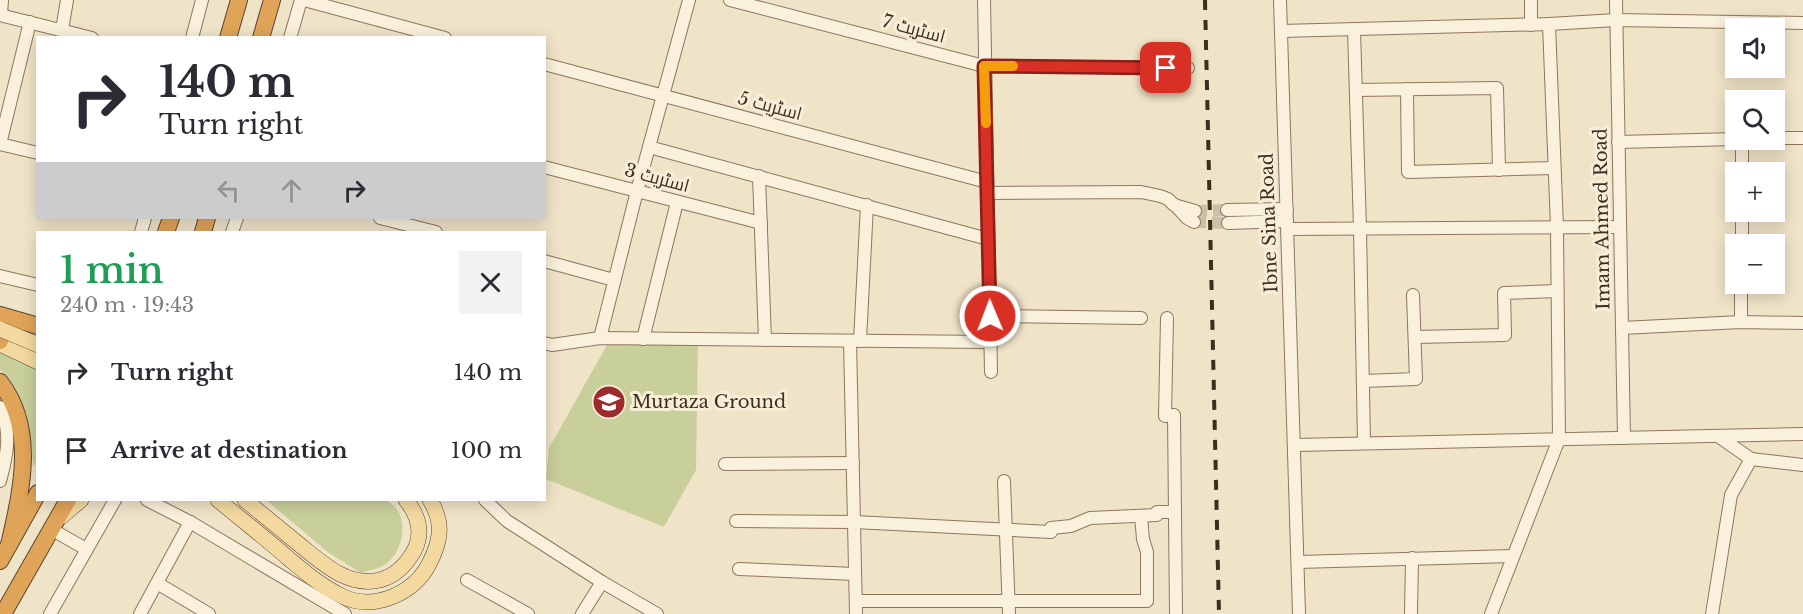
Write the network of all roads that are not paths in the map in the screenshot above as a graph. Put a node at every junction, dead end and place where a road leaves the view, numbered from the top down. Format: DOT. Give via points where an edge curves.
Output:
graph roads {
  1 [pos="2,0"];
  2 [pos="67,0"];
  3 [pos="202,0"];
  4 [pos="239,0"];
  5 [pos="272,0"];
  6 [pos="303,0"];
  7 [pos="689,0"];
  8 [pos="730,0"];
  9 [pos="984,0"];
  10 [pos="1280,0"];
  11 [pos="1532,0"];
  12 [pos="1616,0"];
  13 [pos="753,3"];
  14 [pos="0,15"];
  15 [pos="1616,20"];
  16 [pos="30,22"];
  17 [pos="1803,23"];
  18 [pos="1549,24"];
  19 [pos="1531,25"];
  20 [pos="62,30"];
  21 [pos="1354,30"];
  22 [pos="1281,32"];
  23 [pos="85,36"];
  24 [pos="193,36"];
  25 [pos="229,36"];
  26 [pos="262,36"];
  27 [pos="291,36"];
  28 [pos="438,36"];
  29 [pos="546,65"];
  30 [pos="984,66"];
  31 [pos="1188,68"];
  32 [pos="1407,89"];
  33 [pos="1356,90"];
  34 [pos="663,96"];
  35 [pos="1785,138"];
  36 [pos="1803,138"];
  37 [pos="1725,139"];
  38 [pos="1618,142"];
  39 [pos="0,144"];
  40 [pos="649,147"];
  41 [pos="36,153"];
  42 [pos="546,168"];
  43 [pos="1554,168"];
  44 [pos="1499,170"];
  45 [pos="759,176"];
  46 [pos="987,187"];
  47 [pos="637,191"];
  48 [pos="677,202"];
  49 [pos="867,205"];
  50 [pos="1194,216"];
  51 [pos="1227,217"];
  52 [pos="384,219"];
  53 [pos="1287,220"];
  54 [pos="761,223"];
  55 [pos="1557,227"];
  56 [pos="1620,227"];
  57 [pos="1360,229"];
  58 [pos="432,231"];
  59 [pos="988,239"];
  60 [pos="546,262"];
  61 [pos="0,276"];
  62 [pos="614,280"];
  63 [pos="36,285"];
  64 [pos="1557,291"];
  65 [pos="1741,294"];
  66 [pos="1413,295"];
  67 [pos="0,315"];
  68 [pos="990,316"];
  69 [pos="1141,318"];
  70 [pos="1167,318"];
  71 [pos="1741,322"];
  72 [pos="1803,323"];
  73 [pos="36,325"];
  74 [pos="1622,328"];
  75 [pos="0,329"];
  76 [pos="1415,337"];
  77 [pos="600,338"];
  78 [pos="643,339"];
  79 [pos="765,340"];
  80 [pos="855,341"];
  81 [pos="990,342"];
  82 [pos="0,343"];
  83 [pos="36,344"];
  84 [pos="546,344"];
  85 [pos="36,361"];
  86 [pos="991,372"];
  87 [pos="1363,381"];
  88 [pos="0,382"];
  89 [pos="0,407"];
  90 [pos="1803,434"];
  91 [pos="1718,436"];
  92 [pos="1624,438"];
  93 [pos="1559,439"];
  94 [pos="1364,443"];
  95 [pos="1295,445"];
  96 [pos="1751,459"];
  97 [pos="853,463"];
  98 [pos="725,464"];
  99 [pos="1803,465"];
  100 [pos="0,481"];
  101 [pos="1004,481"];
  102 [pos="36,497"];
  103 [pos="67,501"];
  104 [pos="80,501"];
  105 [pos="114,501"];
  106 [pos="149,501"];
  107 [pos="219,501"];
  108 [pos="245,501"];
  109 [pos="407,501"];
  110 [pos="431,501"];
  111 [pos="486,501"];
  112 [pos="1175,512"];
  113 [pos="1141,516"];
  114 [pos="736,521"];
  115 [pos="190,522"];
  116 [pos="854,522"];
  117 [pos="54,525"];
  118 [pos="1006,530"];
  119 [pos="9,545"];
  120 [pos="86,549"];
  121 [pos="1513,556"];
  122 [pos="1412,558"];
  123 [pos="0,561"];
  124 [pos="1298,562"];
  125 [pos="740,569"];
  126 [pos="855,574"];
  127 [pos="467,580"];
  128 [pos="602,582"];
  129 [pos="158,583"];
  130 [pos="1008,600"];
  131 [pos="856,601"];
  132 [pos="3,614"];
  133 [pos="50,614"];
  134 [pos="140,614"];
  135 [pos="209,614"];
  136 [pos="345,614"];
  137 [pos="528,614"];
  138 [pos="582,614"];
  139 [pos="657,614"];
  140 [pos="856,614"];
  141 [pos="1009,614"];
  142 [pos="1176,614"];
  143 [pos="1299,614"];
  144 [pos="1411,614"];
  145 [pos="1491,614"];
  146 [pos="1712,614"];
  1 -- 14 [label="street"];
  2 -- 20 [label="street"];
  3 -- 24 [label="street"];
  4 -- 25 [label="highway"];
  5 -- 26 [label="highway"];
  6 -- 27 [label="street"];
  6 -- 28 [label="street"];
  7 -- 34 [label="street"];
  8 -- 13 [label="street, اسٹریٹ 7"];
  9 -- 30 [label="street"];
  10 -- 22 [label="street, Ibne Sina Road"];
  11 -- 19 [label="street"];
  12 -- 15 [label="street, Imam Ahmed Road"];
  13 -- 30 [label="street, اسٹریٹ 7"];
  14 -- 16 [label="street"];
  15 -- 17 [label="street"];
  15 -- 18 [label="street"];
  15 -- 38 [label="street, Imam Ahmed Road"];
  16 -- 20 [label="street"];
  16 -- 39 [label="street"];
  18 -- 19 [label="street"];
  18 -- 43 [label="street"];
  19 -- 21 [label="street"];
  20 -- 23 [label="street"];
  21 -- 22 [label="street"];
  21 -- 33 [label="street"];
  22 -- 53 [label="street, Ibne Sina Road"];
  29 -- 34 [label="street, اسٹریٹ 5"];
  30 -- 31 [label="street, اسٹریٹ 7"];
  30 -- 46 [label="street"];
  32 -- 33 [label="street"];
  32 -- 44 [label="street" via="1497,88"];
  32 -- 44 [label="street" via="1408,172"];
  33 -- 57 [label="street"];
  34 -- 40 [label="street"];
  34 -- 46 [label="street, اسٹریٹ 5"];
  35 -- 36 [label="street"];
  37 -- 38 [label="street"];
  38 -- 56 [label="street, Imam Ahmed Road"];
  39 -- 41 [label="street"];
  40 -- 45 [label="street"];
  40 -- 47 [label="street"];
  42 -- 47 [label="street, اسٹریٹ 3"];
  43 -- 44 [label="street"];
  43 -- 55 [label="street"];
  45 -- 49 [label="street"];
  45 -- 54 [label="street"];
  46 -- 50 [label="street, اسٹریٹ 5" via="1141,192 1168,199"];
  46 -- 59 [label="street"];
  47 -- 48 [label="street, اسٹریٹ 3"];
  47 -- 62 [label="street"];
  48 -- 54 [label="street, اسٹریٹ 3"];
  48 -- 78 [label="street"];
  49 -- 59 [label="street"];
  49 -- 80 [label="street"];
  51 -- 53 [label="street"];
  52 -- 58 [label="street"];
  53 -- 57 [label="street"];
  53 -- 95 [label="street, Ibne Sina Road"];
  54 -- 79 [label="street"];
  55 -- 56 [label="street"];
  55 -- 57 [label="street"];
  55 -- 64 [label="street"];
  56 -- 74 [label="street, Imam Ahmed Road"];
  57 -- 87 [label="street"];
  59 -- 68 [label="street"];
  60 -- 62 [label="street"];
  61 -- 63 [label="street"];
  62 -- 77 [label="street"];
  64 -- 76 [label="street" via="1504,292 1505,335"];
  64 -- 93 [label="street"];
  65 -- 71 [label="street"];
  66 -- 76 [label="street"];
  67 -- 73 [label="highway"];
  67 -- 82 [label="highway" via="4,327"];
  68 -- 69 [label="street"];
  68 -- 81 [label="street"];
  70 -- 112 [label="street" via="1165,416 1174,415"];
  71 -- 72 [label="street"];
  71 -- 74 [label="street"];
  74 -- 92 [label="street, Imam Ahmed Road"];
  75 -- 83 [label="main road, bridge"];
  76 -- 87 [label="street" via="1416,379"];
  77 -- 78 [label="street"];
  77 -- 84 [label="street"];
  78 -- 79 [label="street"];
  79 -- 80 [label="street"];
  80 -- 81 [label="street"];
  80 -- 97 [label="street"];
  81 -- 86 [label="street"];
  82 -- 85 [label="main road"];
  87 -- 94 [label="street"];
  88 -- 119 [label="highway" via="18,415 22,438 20,499"];
  89 -- 100 [label="street" via="8,439"];
  90 -- 91 [label="street"];
  91 -- 92 [label="street"];
  91 -- 96 [label="street"];
  92 -- 93 [label="street"];
  93 -- 94 [label="street"];
  93 -- 121 [label="street"];
  94 -- 95 [label="street"];
  95 -- 124 [label="street, Ibne Sina Road"];
  96 -- 99 [label="street"];
  96 -- 146 [label="street" via="1731,495"];
  97 -- 98 [label="street"];
  97 -- 116 [label="street"];
  101 -- 118 [label="street"];
  102 -- 119 [label="highway"];
  103 -- 117 [label="highway"];
  104 -- 117 [label="main road"];
  105 -- 120 [label="street"];
  106 -- 115 [label="street"];
  107 -- 110 [label="main road" via="321,584 345,598 369,602 391,598 414,585 427,568 440,531"];
  108 -- 109 [label="main road" via="331,569 354,580 370,582 389,577 403,567 415,549 420,532 416,512"];
  111 -- 128 [label="street" via="507,521"];
  112 -- 113 [label="street"];
  112 -- 142 [label="street"];
  113 -- 118 [label="street" via="1090,518 1071,526 1051,528 1051,532"];
  113 -- 130 [label="street" via="1147,552 1147,601"];
  114 -- 116 [label="street"];
  115 -- 129 [label="street"];
  115 -- 136 [label="street"];
  116 -- 118 [label="street"];
  116 -- 126 [label="street"];
  117 -- 120 [label="street"];
  117 -- 132 [label="highway"];
  118 -- 130 [label="street"];
  119 -- 123 [label="highway"];
  120 -- 133 [label="street"];
  121 -- 122 [label="street"];
  121 -- 145 [label="street"];
  122 -- 124 [label="street"];
  122 -- 144 [label="street"];
  124 -- 143 [label="street, Ibne Sina Road"];
  125 -- 126 [label="street"];
  126 -- 131 [label="street"];
  127 -- 137 [label="street"];
  128 -- 138 [label="street"];
  128 -- 139 [label="street"];
  129 -- 134 [label="street"];
  129 -- 135 [label="street"];
  130 -- 131 [label="street"];
  130 -- 141 [label="street"];
  131 -- 140 [label="street"];
}
